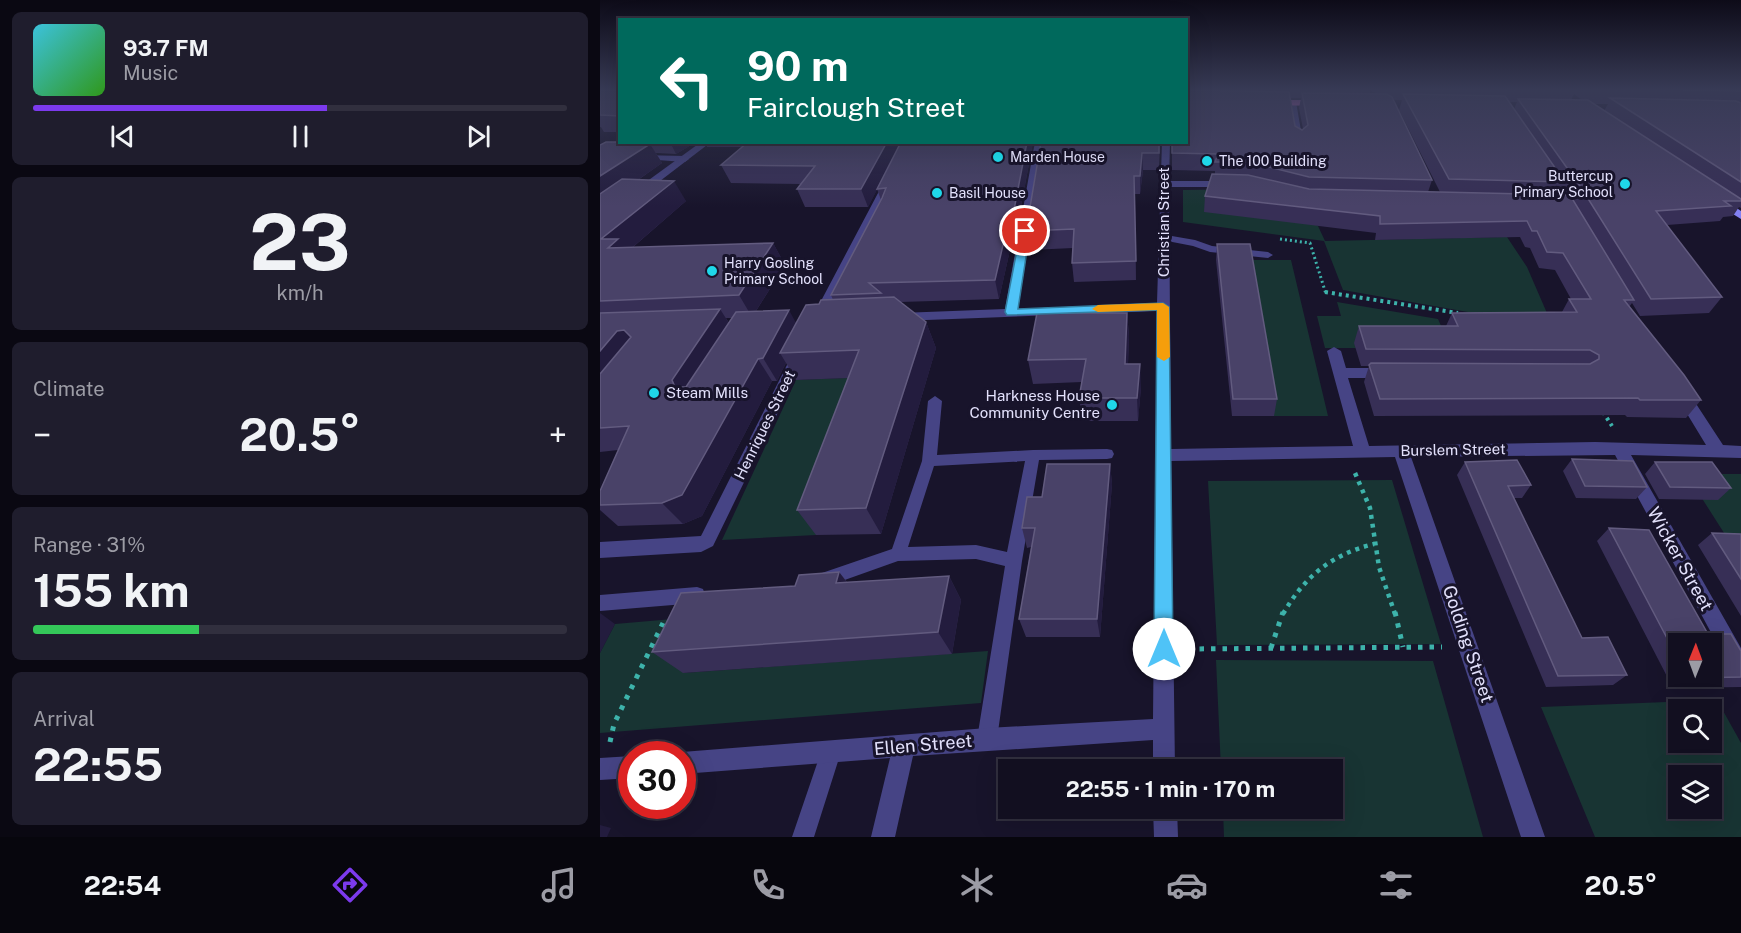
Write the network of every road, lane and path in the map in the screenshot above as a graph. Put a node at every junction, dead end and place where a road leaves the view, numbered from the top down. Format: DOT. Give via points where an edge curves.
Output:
graph roads {
  1 [pos="1297,129"];
  2 [pos="1299,142"];
  3 [pos="705,144"];
  4 [pos="909,144"];
  5 [pos="1040,144"];
  6 [pos="1166,144"];
  7 [pos="630,156"];
  8 [pos="686,159"];
  9 [pos="1164,183"];
  10 [pos="1235,184"];
  11 [pos="1712,196"];
  12 [pos="630,199"];
  13 [pos="1741,216"];
  14 [pos="1166,238"];
  15 [pos="1275,239"];
  16 [pos="1268,255"];
  17 [pos="1163,307"];
  18 [pos="1011,312"];
  19 [pos="1461,314"];
  20 [pos="885,318"];
  21 [pos="1334,351"];
  22 [pos="1340,373"];
  23 [pos="1406,373"];
  24 [pos="1674,382"];
  25 [pos="935,401"];
  26 [pos="1602,410"];
  27 [pos="1624,449"];
  28 [pos="1401,451"];
  29 [pos="1718,452"];
  30 [pos="1741,452"];
  31 [pos="1356,453"];
  32 [pos="1107,454"];
  33 [pos="1033,455"];
  34 [pos="1165,455"];
  35 [pos="929,461"];
  36 [pos="1374,544"];
  37 [pos="600,550"];
  38 [pos="898,554"];
  39 [pos="1014,561"];
  40 [pos="810,585"];
  41 [pos="709,594"];
  42 [pos="675,597"];
  43 [pos="600,603"];
  44 [pos="1403,647"];
  45 [pos="1271,648"];
  46 [pos="1470,648"];
  47 [pos="1164,649"];
  48 [pos="1741,668"];
  49 [pos="1163,729"];
  50 [pos="987,739"];
  51 [pos="904,747"];
  52 [pos="831,752"];
  53 [pos="1164,759"];
  54 [pos="696,762"];
  55 [pos="618,768"];
  56 [pos="602,769"];
  57 [pos="1165,819"];
  58 [pos="803,837"];
  59 [pos="884,837"];
  60 [pos="1166,837"];
  61 [pos="1533,837"];
  1 -- 2 [label="street"];
  3 -- 8 [label="street"];
  4 -- 37 [label="street, Henriques Street" via="707,541"];
  5 -- 18 [label="street"];
  6 -- 9 [label="street, Christian Street"];
  7 -- 8 [label="lane"];
  8 -- 12 [label="street"];
  9 -- 10 [label="street"];
  9 -- 14 [label="street, Christian Street"];
  11 -- 13 [label="main road"];
  14 -- 16 [label="lane" via="1210,249"];
  14 -- 17 [label="street, Christian Street"];
  15 -- 19 [label="path" via="1310,243 1326,294"];
  17 -- 18 [label="street"];
  17 -- 34 [label="street, Christian Street"];
  18 -- 20 [label="street"];
  21 -- 22 [label="street"];
  22 -- 23 [label="street"];
  22 -- 31 [label="street"];
  24 -- 29 [label="street"];
  25 -- 35 [label="lane"];
  26 -- 27 [label="path"];
  27 -- 28 [label="street, Burslem Street"];
  27 -- 29 [label="street, Burslem Street"];
  27 -- 48 [label="street, Wicker Street"];
  28 -- 31 [label="street, Burslem Street"];
  28 -- 46 [label="street, Golding Street"];
  29 -- 30 [label="street, Burslem Street"];
  31 -- 34 [label="street, Burslem Street"];
  31 -- 36 [label="path" via="1370,508"];
  32 -- 33 [label="lane"];
  33 -- 35 [label="lane"];
  33 -- 39 [label="lane"];
  34 -- 47 [label="street, Christian Street"];
  35 -- 38 [label="lane"];
  36 -- 44 [label="path"];
  36 -- 45 [label="path" via="1355,548 1326,563 1303,586 1283,612 1272,634"];
  38 -- 39 [label="lane" via="976,552"];
  38 -- 40 [label="lane"];
  39 -- 50 [label="lane"];
  41 -- 42 [label="lane"];
  42 -- 43 [label="lane"];
  42 -- 56 [label="path" via="614,724"];
  44 -- 45 [label="path"];
  44 -- 46 [label="path"];
  45 -- 47 [label="path"];
  46 -- 61 [label="street, Golding Street"];
  47 -- 49 [label="street, Christian Street"];
  49 -- 50 [label="street, Ellen Street"];
  49 -- 53 [label="street, Christian Street"];
  50 -- 51 [label="street, Ellen Street"];
  51 -- 52 [label="street, Ellen Street"];
  51 -- 59 [label="street"];
  52 -- 54 [label="street, Ellen Street"];
  52 -- 58 [label="lane"];
  55 -- 56 [label="street"];
  57 -- 60 [label="street"];
}
